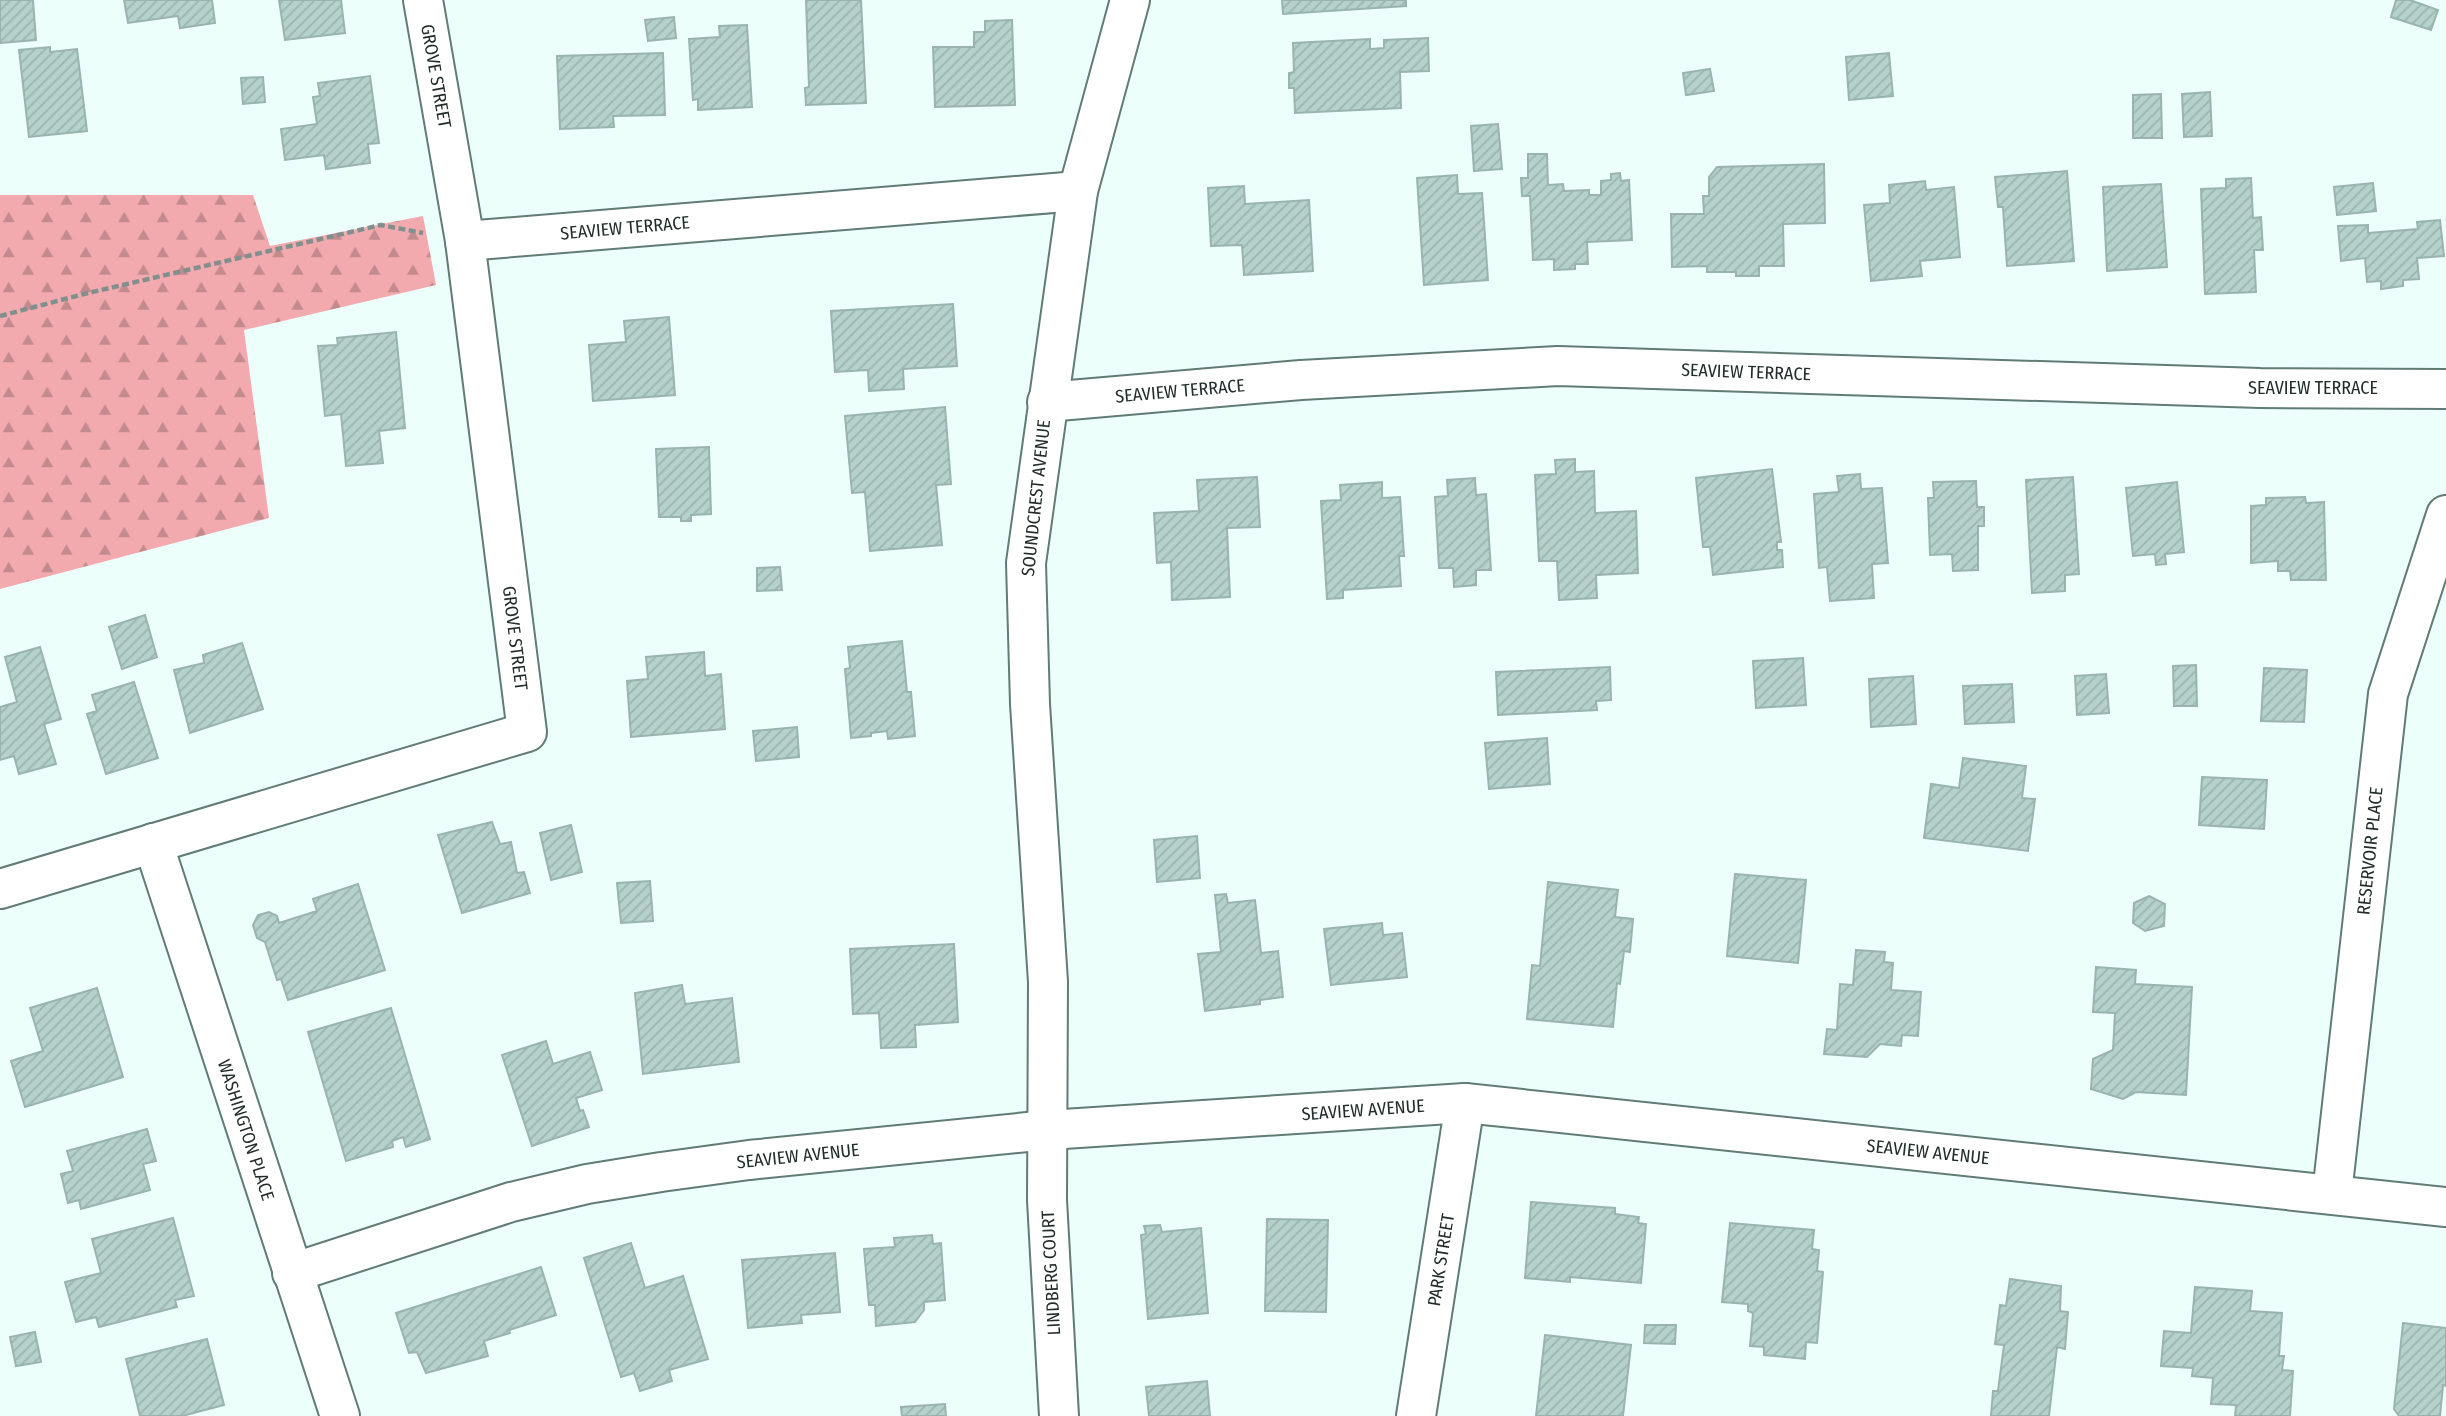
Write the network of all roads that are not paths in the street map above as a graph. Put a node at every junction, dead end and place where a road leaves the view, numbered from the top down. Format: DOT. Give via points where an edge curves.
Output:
graph roads {
  1 [pos="423,0"];
  2 [pos="1129,0"];
  3 [pos="1078,191"];
  4 [pos="466,241"];
  5 [pos="2446,389"];
  6 [pos="1047,402"];
  7 [pos="2446,515"];
  8 [pos="153,844"];
  9 [pos="0,889"];
  10 [pos="1465,1103"];
  11 [pos="1048,1130"];
  12 [pos="2332,1194"];
  13 [pos="2446,1207"];
  14 [pos="292,1273"];
  15 [pos="340,1416"];
  16 [pos="1059,1416"];
  17 [pos="1416,1416"];
  1 -- 4 [label="street, GROVE STREET"];
  2 -- 3 [label="street, SOUNDCREST AVENUE"];
  3 -- 4 [label="street, SEAVIEW TERRACE"];
  3 -- 6 [label="street, SOUNDCREST AVENUE"];
  4 -- 8 [label="street, GROVE STREET" via="527,732"];
  5 -- 6 [label="street, SEAVIEW TERRACE" via="2260,388 1558,366 1301,380"];
  6 -- 11 [label="street, SOUNDCREST AVENUE" via="1026,563 1048,982"];
  7 -- 12 [label="street, RESERVOIR PLACE" via="2388,694"];
  8 -- 9 [label="street, GROVE STREET"];
  8 -- 14 [label="street, WASHINGTON PLACE"];
  10 -- 11 [label="street, SEAVIEW AVENUE"];
  10 -- 12 [label="street, SEAVIEW AVENUE"];
  10 -- 17 [label="street, PARK STREET"];
  11 -- 14 [label="street, SEAVIEW AVENUE" via="750,1160 587,1184 511,1202"];
  11 -- 16 [label="street, LINDBERG COURT" via="1047,1200"];
  12 -- 13 [label="street, SEAVIEW AVENUE"];
  14 -- 15 [label="street, WASHINGTON PLACE"];
}
